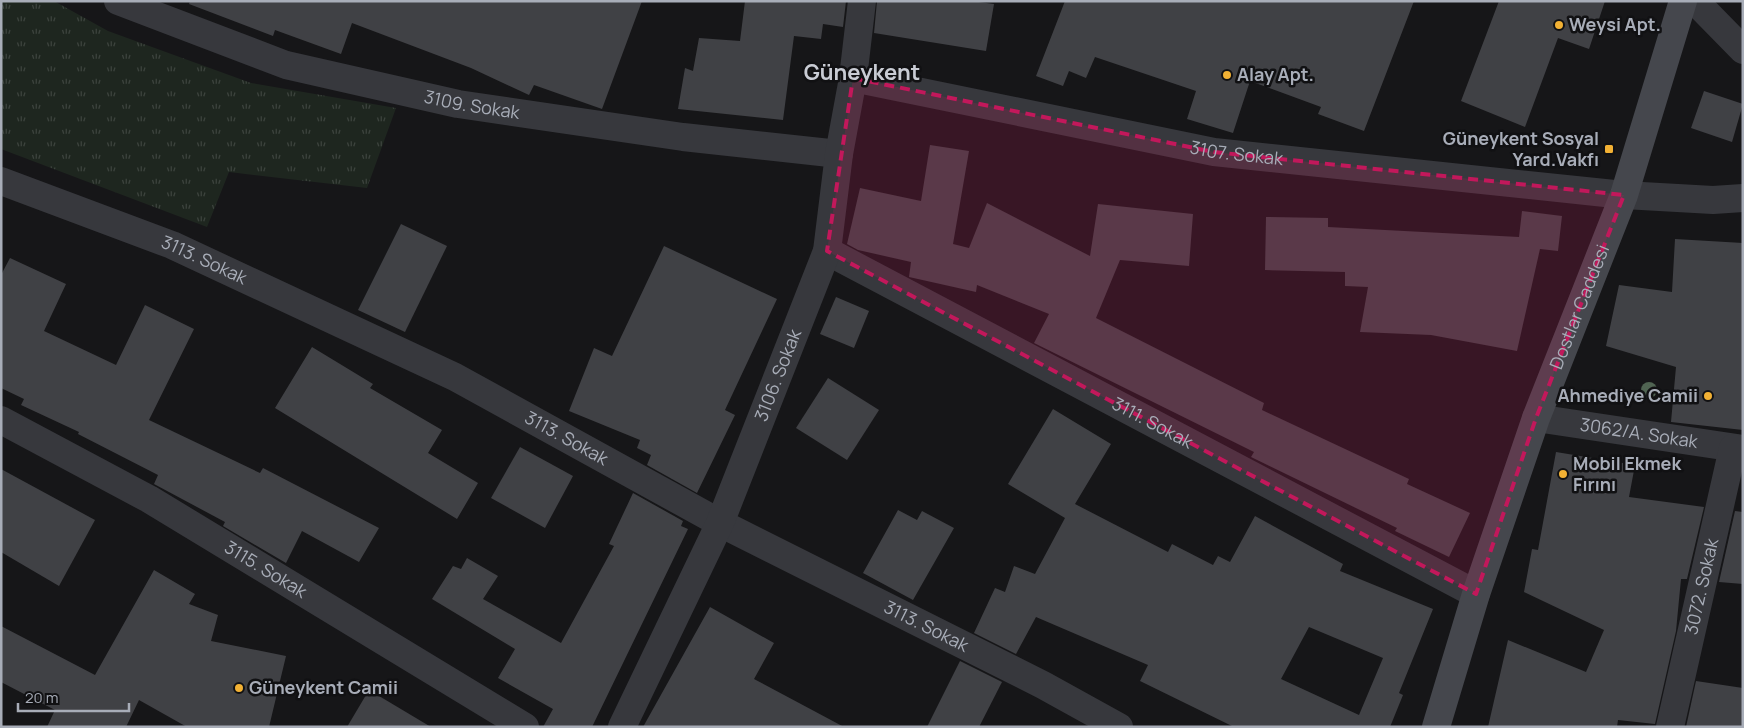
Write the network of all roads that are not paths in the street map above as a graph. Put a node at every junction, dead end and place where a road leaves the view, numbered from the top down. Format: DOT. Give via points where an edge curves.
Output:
graph roads {
  1 [pos="118,1"];
  2 [pos="862,1"];
  3 [pos="1682,1"];
  4 [pos="1695,1"];
  5 [pos="1743,50"];
  6 [pos="853,78"];
  7 [pos="839,154"];
  8 [pos="1,182"];
  9 [pos="1624,195"];
  10 [pos="1743,198"];
  11 [pos="827,251"];
  12 [pos="1536,418"];
  13 [pos="1,420"];
  14 [pos="1738,448"];
  15 [pos="720,523"];
  16 [pos="1476,594"];
  17 [pos="524,727"];
  18 [pos="622,727"];
  19 [pos="1119,727"];
  20 [pos="1436,727"];
  21 [pos="1670,727"];
  1 -- 7 [label="street, 3109. Sokak" via="286,65 458,104 683,137"];
  2 -- 6 [label="street, 3106. Sokak"];
  3 -- 9 [label="main road, Dostlar Caddesi"];
  4 -- 5 [label="street"];
  6 -- 7 [label="street, 3106. Sokak"];
  6 -- 9 [label="street, 3107. Sokak" via="1214,152"];
  7 -- 11 [label="street, 3106. Sokak"];
  8 -- 15 [label="street, 3113. Sokak" via="172,245 455,378"];
  9 -- 10 [label="street, 3107. Sokak" via="1714,200"];
  9 -- 12 [label="main road, Dostlar Caddesi"];
  11 -- 15 [label="street, 3106. Sokak"];
  11 -- 16 [label="street, 3111. Sokak"];
  12 -- 14 [label="street, 3062/A. Sokak"];
  12 -- 16 [label="main road, Dostlar Caddesi"];
  13 -- 17 [label="street, 3115. Sokak" via="149,499"];
  14 -- 21 [label="street, 3072. Sokak"];
  15 -- 18 [label="street, 3106. Sokak"];
  15 -- 19 [label="street, 3113. Sokak" via="1043,685"];
  16 -- 20 [label="main road, Dostlar Caddesi"];
}
